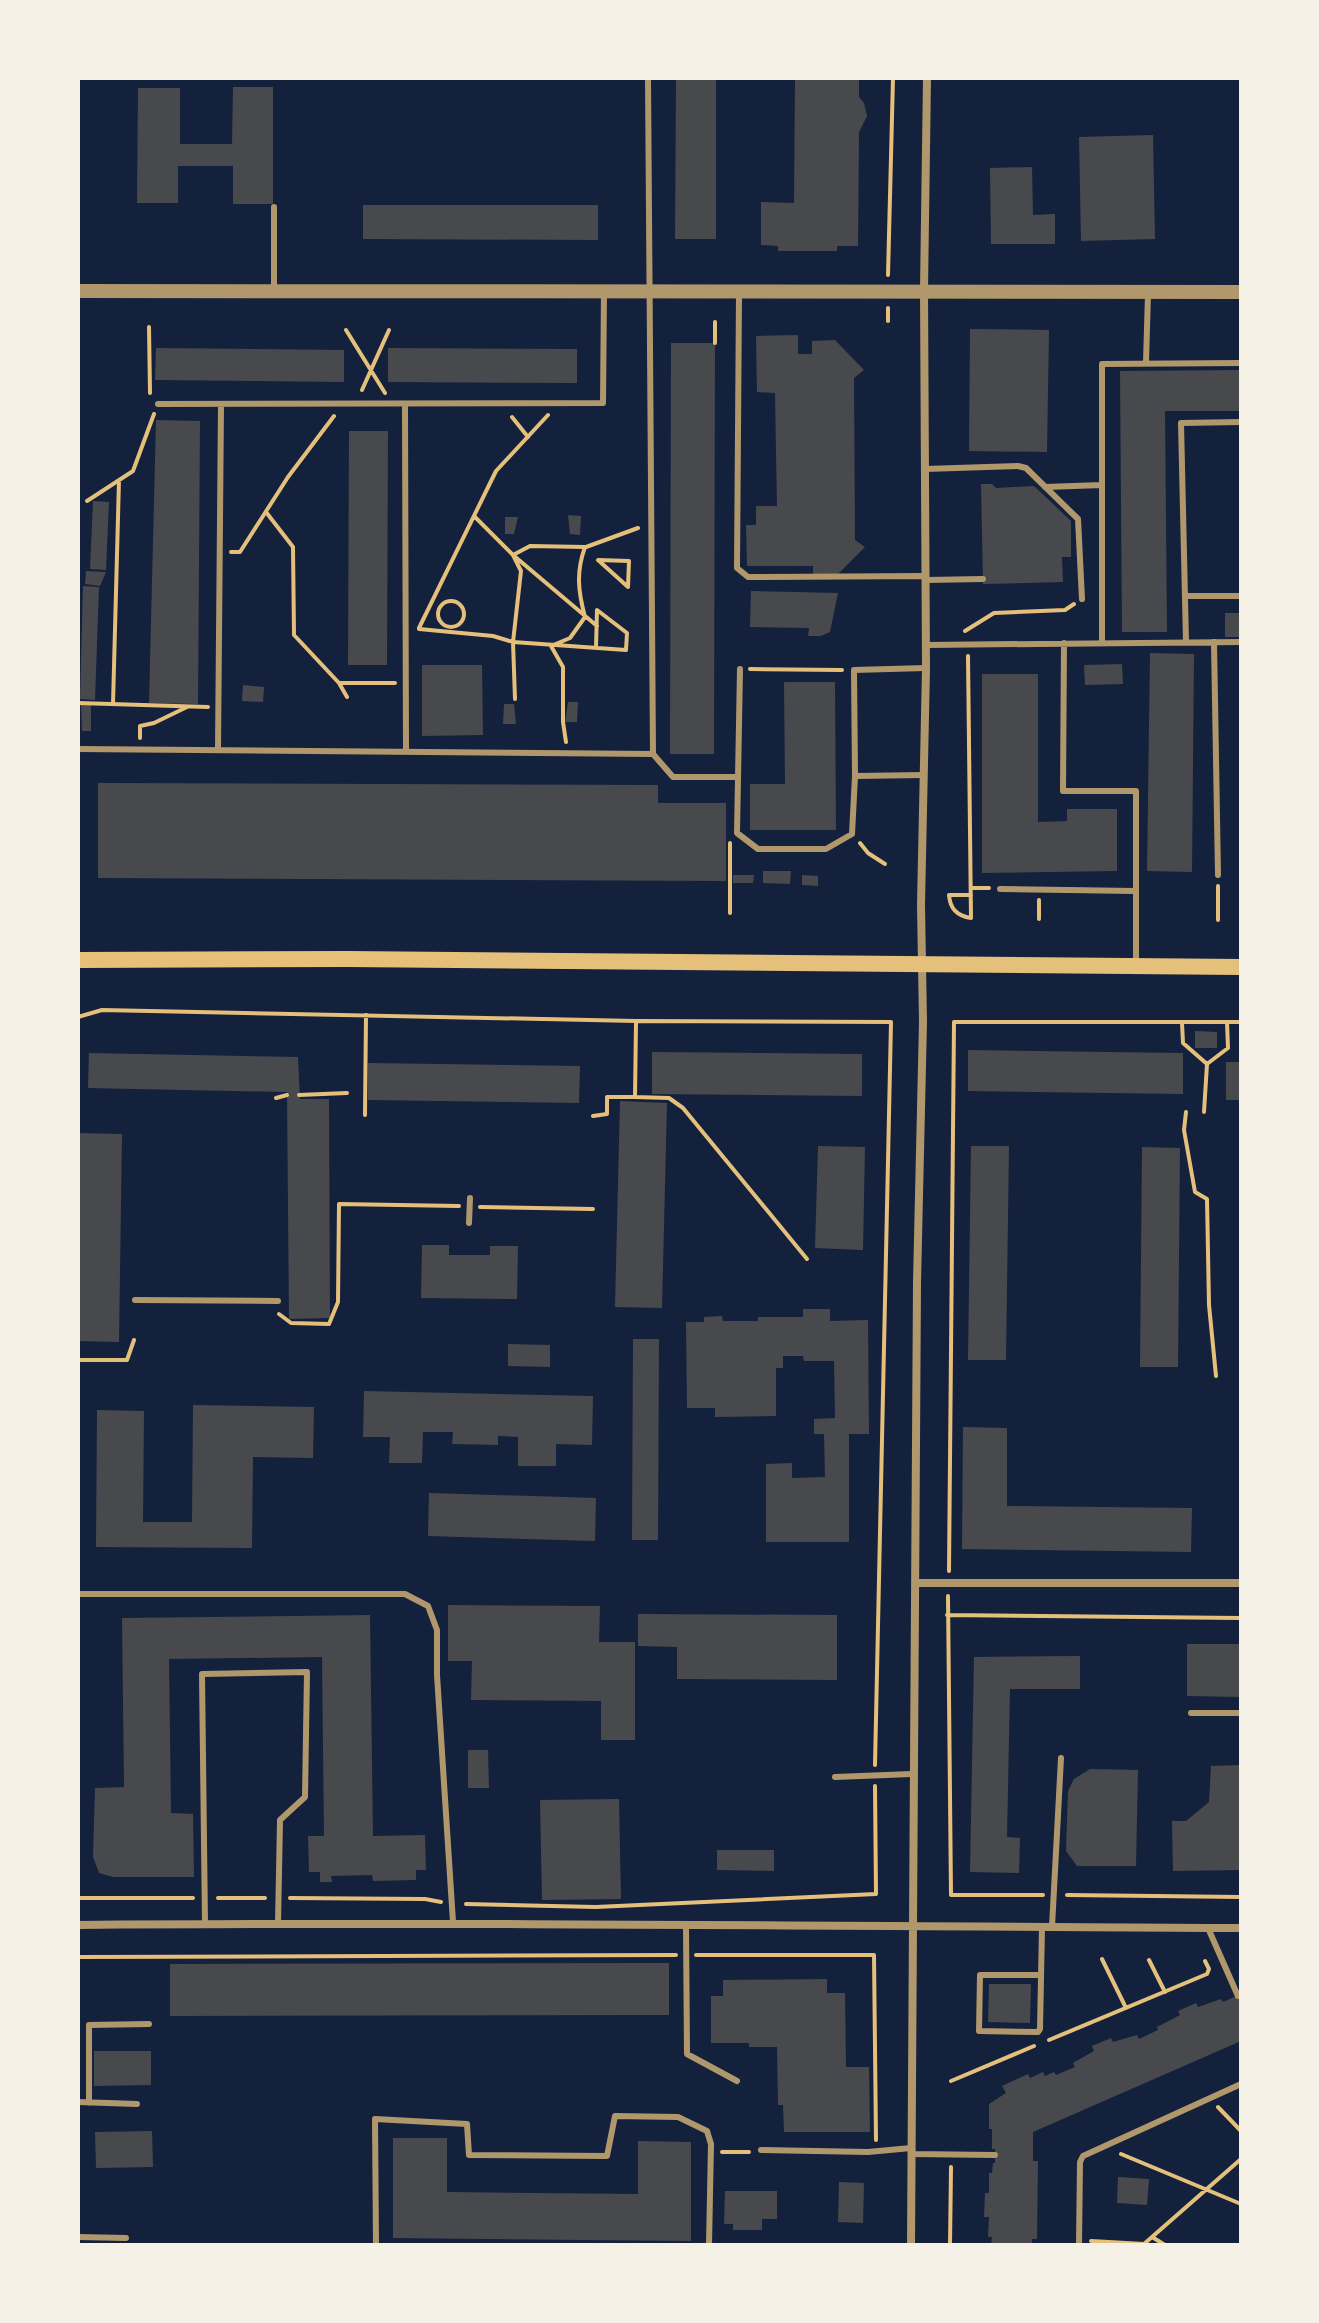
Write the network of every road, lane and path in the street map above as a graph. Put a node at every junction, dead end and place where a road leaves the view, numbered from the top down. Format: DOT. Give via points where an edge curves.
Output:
graph roads {
  1 [pos="648,78"];
  2 [pos="893,78"];
  3 [pos="927,78"];
  4 [pos="274,207"];
  5 [pos="650,290"];
  6 [pos="739,290"];
  7 [pos="888,290"];
  8 [pos="924,290"];
  9 [pos="78,291"];
  10 [pos="274,291"];
  11 [pos="604,291"];
  12 [pos="1148,292"];
  13 [pos="1241,292"];
  14 [pos="888,321"];
  15 [pos="715,322"];
  16 [pos="149,327"];
  17 [pos="346,330"];
  18 [pos="389,330"];
  19 [pos="715,343"];
  20 [pos="1146,362"];
  21 [pos="1241,363"];
  22 [pos="371,370"];
  23 [pos="392,404"];
  24 [pos="501,404"];
  25 [pos="559,404"];
  26 [pos="221,405"];
  27 [pos="343,405"];
  28 [pos="356,405"];
  29 [pos="405,405"];
  30 [pos="157,408"];
  31 [pos="152,422"];
  32 [pos="1241,422"];
  33 [pos="528,437"];
  34 [pos="925,469"];
  35 [pos="119,480"];
  36 [pos="1102,485"];
  37 [pos="1045,487"];
  38 [pos="87,501"];
  39 [pos="266,512"];
  40 [pos="474,516"];
  41 [pos="651,523"];
  42 [pos="585,547"];
  43 [pos="220,551"];
  44 [pos="513,555"];
  45 [pos="926,578"];
  46 [pos="983,579"];
  47 [pos="628,587"];
  48 [pos="436,593"];
  49 [pos="1185,596"];
  50 [pos="1241,596"];
  51 [pos="1082,599"];
  52 [pos="447,601"];
  53 [pos="585,617"];
  54 [pos="597,626"];
  55 [pos="448,627"];
  56 [pos="405,628"];
  57 [pos="419,629"];
  58 [pos="441,631"];
  59 [pos="959,635"];
  60 [pos="513,642"];
  61 [pos="1186,642"];
  62 [pos="1214,642"];
  63 [pos="1241,642"];
  64 [pos="1064,643"];
  65 [pos="1102,643"];
  66 [pos="968,644"];
  67 [pos="926,645"];
  68 [pos="551,646"];
  69 [pos="596,647"];
  70 [pos="926,668"];
  71 [pos="740,669"];
  72 [pos="854,670"];
  73 [pos="339,683"];
  74 [pos="406,683"];
  75 [pos="347,697"];
  76 [pos="515,699"];
  77 [pos="78,703"];
  78 [pos="113,704"];
  79 [pos="189,706"];
  80 [pos="219,707"];
  81 [pos="78,749"];
  82 [pos="140,749"];
  83 [pos="218,750"];
  84 [pos="406,752"];
  85 [pos="568,753"];
  86 [pos="653,754"];
  87 [pos="924,775"];
  88 [pos="855,776"];
  89 [pos="738,777"];
  90 [pos="852,834"];
  91 [pos="885,864"];
  92 [pos="1218,875"];
  93 [pos="1000,889"];
  94 [pos="1135,891"];
  95 [pos="971,895"];
  96 [pos="1218,920"];
  97 [pos="78,960"];
  98 [pos="923,964"];
  99 [pos="1136,966"];
  100 [pos="1241,967"];
  101 [pos="366,1015"];
  102 [pos="78,1017"];
  103 [pos="636,1021"];
  104 [pos="1227,1022"];
  105 [pos="1241,1022"];
  106 [pos="1182,1023"];
  107 [pos="1207,1064"];
  108 [pos="347,1093"];
  109 [pos="287,1095"];
  110 [pos="299,1095"];
  111 [pos="635,1097"];
  112 [pos="276,1098"];
  113 [pos="1186,1112"];
  114 [pos="1204,1112"];
  115 [pos="365,1115"];
  116 [pos="593,1116"];
  117 [pos="470,1198"];
  118 [pos="339,1204"];
  119 [pos="469,1223"];
  120 [pos="807,1259"];
  121 [pos="135,1300"];
  122 [pos="278,1301"];
  123 [pos="279,1314"];
  124 [pos="134,1340"];
  125 [pos="78,1360"];
  126 [pos="1216,1376"];
  127 [pos="915,1583"];
  128 [pos="949,1583"];
  129 [pos="1241,1583"];
  130 [pos="78,1594"];
  131 [pos="947,1615"];
  132 [pos="1241,1618"];
  133 [pos="1191,1713"];
  134 [pos="1241,1713"];
  135 [pos="1061,1758"];
  136 [pos="912,1774"];
  137 [pos="875,1776"];
  138 [pos="835,1777"];
  139 [pos="1053,1895"];
  140 [pos="1241,1897"];
  141 [pos="78,1898"];
  142 [pos="205,1898"];
  143 [pos="278,1898"];
  144 [pos="452,1904"];
  145 [pos="453,1922"];
  146 [pos="205,1924"];
  147 [pos="278,1924"];
  148 [pos="78,1925"];
  149 [pos="912,1926"];
  150 [pos="686,1927"];
  151 [pos="1042,1927"];
  152 [pos="1052,1927"];
  153 [pos="1208,1928"];
  154 [pos="1241,1928"];
  155 [pos="685,1955"];
  156 [pos="78,1957"];
  157 [pos="1102,1959"];
  158 [pos="1149,1960"];
  159 [pos="1205,1961"];
  160 [pos="1041,1975"];
  161 [pos="1165,1992"];
  162 [pos="1238,1996"];
  163 [pos="1126,2008"];
  164 [pos="149,2024"];
  165 [pos="737,2081"];
  166 [pos="951,2081"];
  167 [pos="1241,2084"];
  168 [pos="1210,2098"];
  169 [pos="78,2102"];
  170 [pos="89,2103"];
  171 [pos="137,2104"];
  172 [pos="1241,2131"];
  173 [pos="1100,2146"];
  174 [pos="761,2150"];
  175 [pos="876,2151"];
  176 [pos="911,2151"];
  177 [pos="711,2152"];
  178 [pos="995,2155"];
  179 [pos="1241,2159"];
  180 [pos="951,2162"];
  181 [pos="1206,2190"];
  182 [pos="1241,2204"];
  183 [pos="78,2237"];
  184 [pos="1152,2237"];
  185 [pos="126,2238"];
  186 [pos="1079,2242"];
  187 [pos="376,2245"];
  188 [pos="709,2245"];
  189 [pos="911,2245"];
  190 [pos="950,2245"];
  191 [pos="1165,2245"];
  1 -- 5 [label="lane"];
  2 -- 7 [label="path"];
  3 -- 8 [label="street"];
  4 -- 10 [label="lane"];
  5 -- 6 [label="street"];
  5 -- 11 [label="street"];
  5 -- 41 [label="lane"];
  6 -- 7 [label="street"];
  6 -- 45 [label="lane" via="737,568 748,577"];
  7 -- 8 [label="street"];
  7 -- 14 [label="path"];
  8 -- 12 [label="street"];
  8 -- 34 [label="street"];
  9 -- 10 [label="street"];
  10 -- 11 [label="street"];
  11 -- 25 [label="lane" via="603,403"];
  12 -- 13 [label="street"];
  12 -- 20 [label="lane"];
  15 -- 19 [label="path"];
  16 -- 30 [label="path" via="150,393"];
  17 -- 22 [label="path"];
  18 -- 22 [label="path"];
  20 -- 21 [label="lane"];
  20 -- 36 [label="lane" via="1107,362 1101,368"];
  22 -- 23 [label="path"];
  22 -- 28 [label="path"];
  23 -- 28 [label="lane"];
  23 -- 29 [label="lane"];
  24 -- 25 [label="lane"];
  24 -- 29 [label="lane"];
  24 -- 33 [label="path"];
  25 -- 33 [label="path"];
  26 -- 27 [label="lane"];
  26 -- 30 [label="lane"];
  26 -- 43 [label="lane"];
  27 -- 28 [label="lane"];
  27 -- 39 [label="path"];
  29 -- 56 [label="lane"];
  31 -- 35 [label="path" via="133,471"];
  32 -- 49 [label="lane" via="1181,423"];
  33 -- 40 [label="path" via="496,471"];
  34 -- 37 [label="lane" via="1018,466"];
  34 -- 45 [label="street"];
  35 -- 38 [label="path"];
  35 -- 78 [label="path"];
  36 -- 37 [label="lane"];
  36 -- 65 [label="lane"];
  37 -- 51 [label="lane" via="1078,519"];
  39 -- 43 [label="path" via="240,552"];
  39 -- 73 [label="path" via="293,547 294,635"];
  40 -- 44 [label="path"];
  40 -- 48 [label="path"];
  41 -- 42 [label="path"];
  41 -- 86 [label="lane"];
  42 -- 44 [label="path" via="530,546"];
  42 -- 53 [label="path" via="578,572"];
  43 -- 80 [label="lane"];
  44 -- 53 [label="path"];
  44 -- 60 [label="path" via="521,571"];
  45 -- 46 [label="lane"];
  45 -- 67 [label="street"];
  47 -- 47 [label="path" via="618,578 598,560 629,561"];
  48 -- 52 [label="path"];
  48 -- 57 [label="path"];
  49 -- 50 [label="lane"];
  49 -- 61 [label="lane"];
  51 -- 59 [label="path" via="1065,610 994,613"];
  52 -- 55 [label="path" via="438,614"];
  52 -- 55 [label="path" via="460,603 464,615 457,626"];
  53 -- 54 [label="path"];
  53 -- 68 [label="path" via="570,638"];
  54 -- 69 [label="path"];
  54 -- 69 [label="path" via="597,610 627,633 626,650"];
  55 -- 58 [label="path"];
  56 -- 57 [label="path"];
  56 -- 74 [label="lane"];
  57 -- 58 [label="path"];
  58 -- 60 [label="path"];
  60 -- 68 [label="path"];
  60 -- 76 [label="path"];
  61 -- 62 [label="lane"];
  61 -- 65 [label="lane"];
  62 -- 63 [label="lane"];
  62 -- 92 [label="lane"];
  64 -- 65 [label="lane"];
  64 -- 66 [label="lane"];
  64 -- 94 [label="lane" via="1063,791 1136,791"];
  66 -- 67 [label="lane"];
  66 -- 95 [label="path"];
  67 -- 70 [label="street"];
  68 -- 69 [label="path"];
  68 -- 85 [label="path" via="563,667"];
  70 -- 72 [label="lane"];
  70 -- 87 [label="street"];
  71 -- 72 [label="path"];
  71 -- 89 [label="lane"];
  72 -- 88 [label="lane"];
  73 -- 74 [label="path"];
  73 -- 75 [label="path"];
  74 -- 84 [label="lane"];
  77 -- 78 [label="path"];
  78 -- 79 [label="path"];
  79 -- 80 [label="path"];
  79 -- 82 [label="path" via="140,726"];
  80 -- 83 [label="lane"];
  81 -- 82 [label="lane"];
  82 -- 83 [label="lane"];
  83 -- 84 [label="lane"];
  84 -- 85 [label="lane"];
  85 -- 86 [label="lane"];
  86 -- 89 [label="lane" via="673,777"];
  87 -- 88 [label="lane"];
  87 -- 98 [label="street"];
  88 -- 90 [label="lane"];
  89 -- 90 [label="lane" via="737,833 758,849 826,849"];
  90 -- 91 [label="path"];
  92 -- 96 [label="path"];
  93 -- 94 [label="lane"];
  94 -- 99 [label="lane"];
  95 -- 95 [label="path" via="949,895 961,917 971,918"];
  97 -- 98 [label="main road"];
  98 -- 99 [label="main road"];
  98 -- 127 [label="street"];
  99 -- 100 [label="main road"];
  101 -- 102 [label="path" via="102,1010"];
  101 -- 103 [label="path"];
  101 -- 115 [label="path"];
  103 -- 111 [label="path"];
  103 -- 137 [label="path" via="891,1022"];
  104 -- 105 [label="path"];
  104 -- 106 [label="path"];
  104 -- 107 [label="path" via="1228,1048"];
  106 -- 107 [label="path" via="1183,1043"];
  106 -- 128 [label="path" via="954,1022"];
  107 -- 114 [label="path"];
  108 -- 110 [label="path"];
  109 -- 112 [label="path"];
  111 -- 116 [label="path" via="607,1097 607,1114"];
  111 -- 120 [label="path" via="669,1098 683,1108"];
  113 -- 126 [label="path" via="1195,1192 1207,1199"];
  117 -- 119 [label="lane"];
  118 -- 123 [label="path" via="338,1302 329,1324 291,1323"];
  121 -- 122 [label="lane"];
  124 -- 125 [label="path" via="127,1360"];
  127 -- 128 [label="street"];
  127 -- 136 [label="street"];
  128 -- 129 [label="street"];
  128 -- 131 [label="path"];
  130 -- 144 [label="lane" via="405,1594 428,1606 437,1630"];
  131 -- 132 [label="path"];
  131 -- 139 [label="path" via="951,1895"];
  133 -- 134 [label="lane"];
  135 -- 139 [label="lane"];
  136 -- 137 [label="lane"];
  136 -- 149 [label="street"];
  137 -- 138 [label="lane"];
  137 -- 144 [label="path" via="876,1894 596,1907"];
  139 -- 140 [label="path"];
  139 -- 152 [label="lane"];
  141 -- 142 [label="path"];
  142 -- 143 [label="path"];
  142 -- 143 [label="lane" via="202,1674 307,1672 305,1797 280,1820"];
  142 -- 146 [label="lane"];
  143 -- 144 [label="path" via="425,1899"];
  143 -- 147 [label="lane"];
  144 -- 145 [label="lane"];
  145 -- 147 [label="street"];
  145 -- 150 [label="street"];
  146 -- 147 [label="street"];
  146 -- 148 [label="street"];
  149 -- 150 [label="street"];
  149 -- 151 [label="street"];
  149 -- 176 [label="street"];
  150 -- 155 [label="lane"];
  151 -- 152 [label="street"];
  151 -- 160 [label="lane"];
  152 -- 153 [label="street"];
  153 -- 154 [label="street"];
  153 -- 162 [label="lane"];
  155 -- 156 [label="path"];
  155 -- 165 [label="lane" via="687,2054"];
  155 -- 175 [label="path" via="874,1955"];
  157 -- 163 [label="path"];
  158 -- 161 [label="path"];
  159 -- 161 [label="path" via="1207,1974"];
  160 -- 160 [label="lane" via="1038,2032 979,2031 980,1975"];
  161 -- 163 [label="path"];
  163 -- 166 [label="path"];
  164 -- 170 [label="lane" via="89,2025"];
  167 -- 168 [label="lane"];
  168 -- 172 [label="path"];
  168 -- 173 [label="lane"];
  169 -- 170 [label="lane"];
  170 -- 171 [label="lane"];
  173 -- 181 [label="path"];
  173 -- 186 [label="lane" via="1080,2162"];
  174 -- 175 [label="lane"];
  174 -- 177 [label="path"];
  175 -- 176 [label="lane"];
  176 -- 178 [label="lane"];
  176 -- 189 [label="street"];
  177 -- 187 [label="lane" via="707,2131 678,2117 615,2116 607,2156 469,2155 467,2124 375,2119"];
  177 -- 188 [label="lane"];
  179 -- 181 [label="path"];
  180 -- 190 [label="path"];
  181 -- 182 [label="path"];
  181 -- 184 [label="path"];
  183 -- 185 [label="lane"];
  184 -- 186 [label="path" via="1144,2244"];
  184 -- 191 [label="path"];
}
